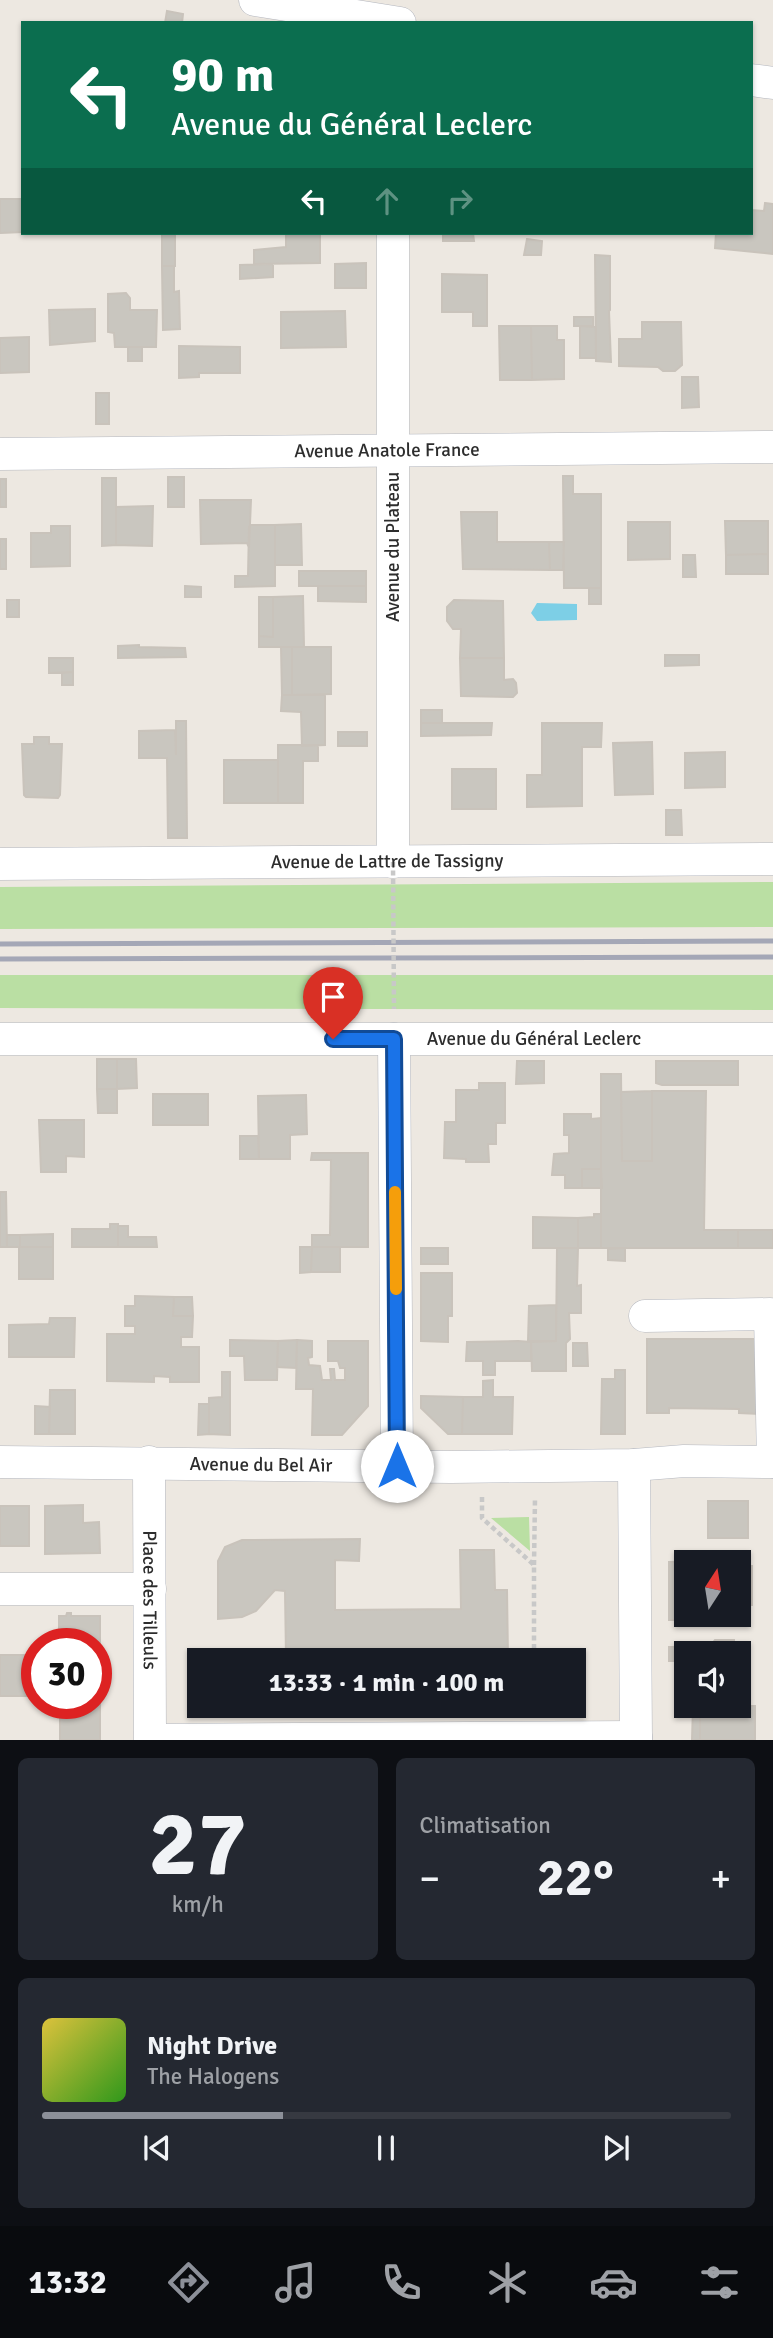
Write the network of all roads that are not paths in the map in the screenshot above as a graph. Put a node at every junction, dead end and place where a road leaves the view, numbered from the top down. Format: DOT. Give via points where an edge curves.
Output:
graph roads {
  1 [pos="255,0"];
  2 [pos="389,21"];
  3 [pos="753,80"];
  4 [pos="773,83"];
  5 [pos="393,235"];
  6 [pos="773,447"];
  7 [pos="393,450"];
  8 [pos="0,454"];
  9 [pos="773,859"];
  10 [pos="393,862"];
  11 [pos="0,864"];
  12 [pos="394,1024"];
  13 [pos="0,1039"];
  14 [pos="773,1039"];
  15 [pos="645,1316"];
  16 [pos="0,1462"];
  17 [pos="149,1462"];
  18 [pos="773,1462"];
  19 [pos="634,1465"];
  20 [pos="397,1466"];
  21 [pos="0,1589"];
  22 [pos="150,1590"];
  23 [pos="636,1738"];
  24 [pos="150,1740"];
  1 -- 2 [label="street"];
  3 -- 4 [label="street"];
  5 -- 7 [label="street, Avenue du Plateau"];
  6 -- 7 [label="street, Avenue Anatole France"];
  7 -- 8 [label="street, Avenue Anatole France"];
  7 -- 10 [label="street, Avenue du Plateau"];
  9 -- 10 [label="street, Avenue de Lattre de Tassigny"];
  10 -- 11 [label="street, Avenue de Lattre de Tassigny"];
  12 -- 13 [label="street, Avenue du Général Leclerc"];
  12 -- 14 [label="street, Avenue du Général Leclerc"];
  12 -- 20 [label="street"];
  15 -- 18 [label="street" via="770,1314"];
  16 -- 17 [label="street, Avenue du Bel Air"];
  17 -- 20 [label="street, Avenue du Bel Air"];
  17 -- 22 [label="street, Place des Tilleuls"];
  18 -- 19 [label="street, Avenue du Bel Air"];
  19 -- 20 [label="street, Avenue du Bel Air"];
  19 -- 23 [label="street, Place des Tilleuls"];
  21 -- 22 [label="street"];
  22 -- 24 [label="street, Place des Tilleuls"];
  23 -- 24 [label="street, Place des Tilleuls"];
}
